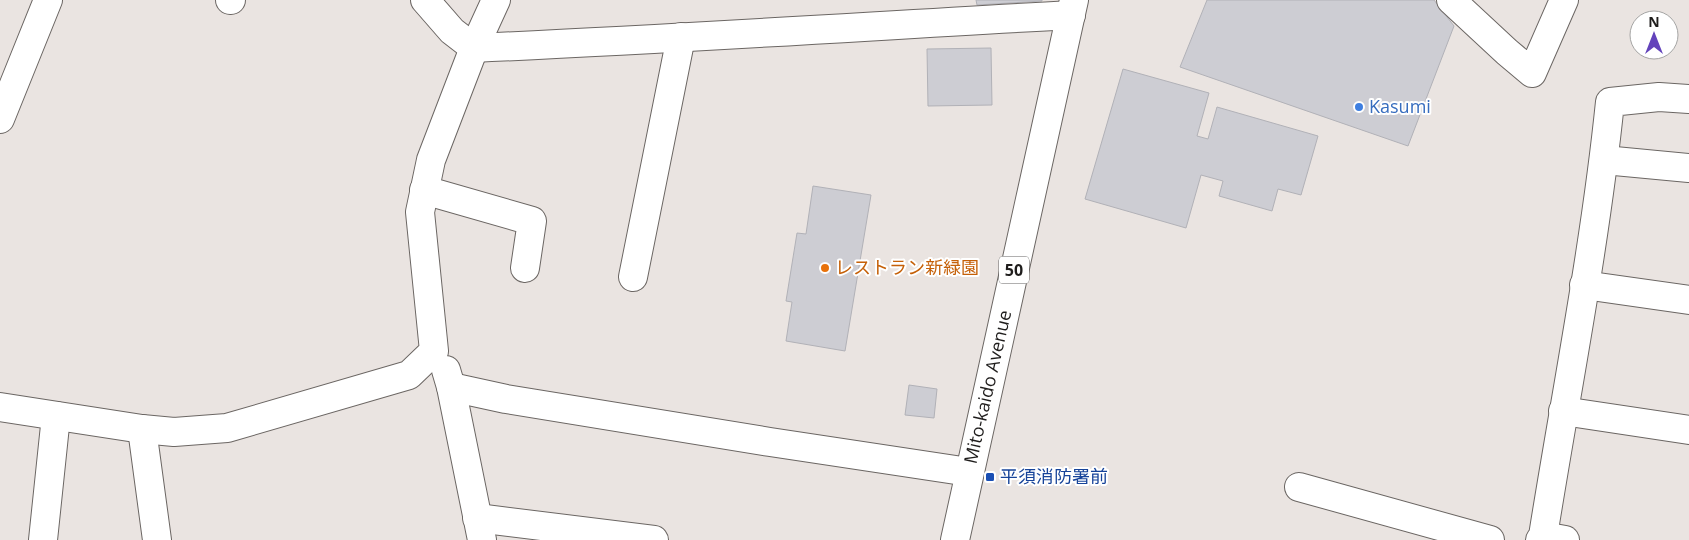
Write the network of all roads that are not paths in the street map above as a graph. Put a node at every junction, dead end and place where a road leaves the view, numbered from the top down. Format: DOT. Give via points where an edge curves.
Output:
graph roads {
  1 [pos="48,0"];
  2 [pos="425,0"];
  3 [pos="496,0"];
  4 [pos="1451,0"];
  5 [pos="1564,0"];
  6 [pos="1073,7"];
  7 [pos="681,37"];
  8 [pos="474,48"];
  9 [pos="1689,99"];
  10 [pos="0,119"];
  11 [pos="1604,160"];
  12 [pos="1689,168"];
  13 [pos="424,190"];
  14 [pos="525,268"];
  15 [pos="633,277"];
  16 [pos="1584,285"];
  17 [pos="1689,300"];
  18 [pos="434,351"];
  19 [pos="450,387"];
  20 [pos="0,407"];
  21 [pos="1563,411"];
  22 [pos="56,416"];
  23 [pos="142,429"];
  24 [pos="1689,430"];
  25 [pos="969,472"];
  26 [pos="1299,486"];
  27 [pos="479,529"];
  28 [pos="1549,539"];
  29 [pos="43,540"];
  30 [pos="157,540"];
  31 [pos="654,540"];
  32 [pos="955,540"];
  33 [pos="1490,540"];
  1 -- 10 [label="street"];
  2 -- 8 [label="street" via="452,31"];
  3 -- 8 [label="street"];
  4 -- 5 [label="street" via="1532,73"];
  6 -- 7 [label="street"];
  6 -- 25 [label="street, Mito-kaido Avenue / 50"];
  7 -- 8 [label="street"];
  7 -- 15 [label="street"];
  8 -- 13 [label="street" via="431,160"];
  9 -- 11 [label="street" via="1659,97 1610,102"];
  11 -- 12 [label="street"];
  11 -- 16 [label="street"];
  13 -- 14 [label="street" via="532,221"];
  13 -- 18 [label="street" via="420,212"];
  16 -- 17 [label="street"];
  16 -- 21 [label="street"];
  18 -- 19 [label="street" via="444,365"];
  18 -- 23 [label="street" via="409,375 227,428 174,432"];
  19 -- 25 [label="street" via="731,436"];
  19 -- 27 [label="street"];
  20 -- 22 [label="street"];
  21 -- 24 [label="street"];
  21 -- 28 [label="street"];
  22 -- 23 [label="street"];
  22 -- 29 [label="street"];
  23 -- 30 [label="street"];
  25 -- 32 [label="street, Mito-kaido Avenue / 50"];
  26 -- 33 [label="street"];
  27 -- 31 [label="street"];
}
